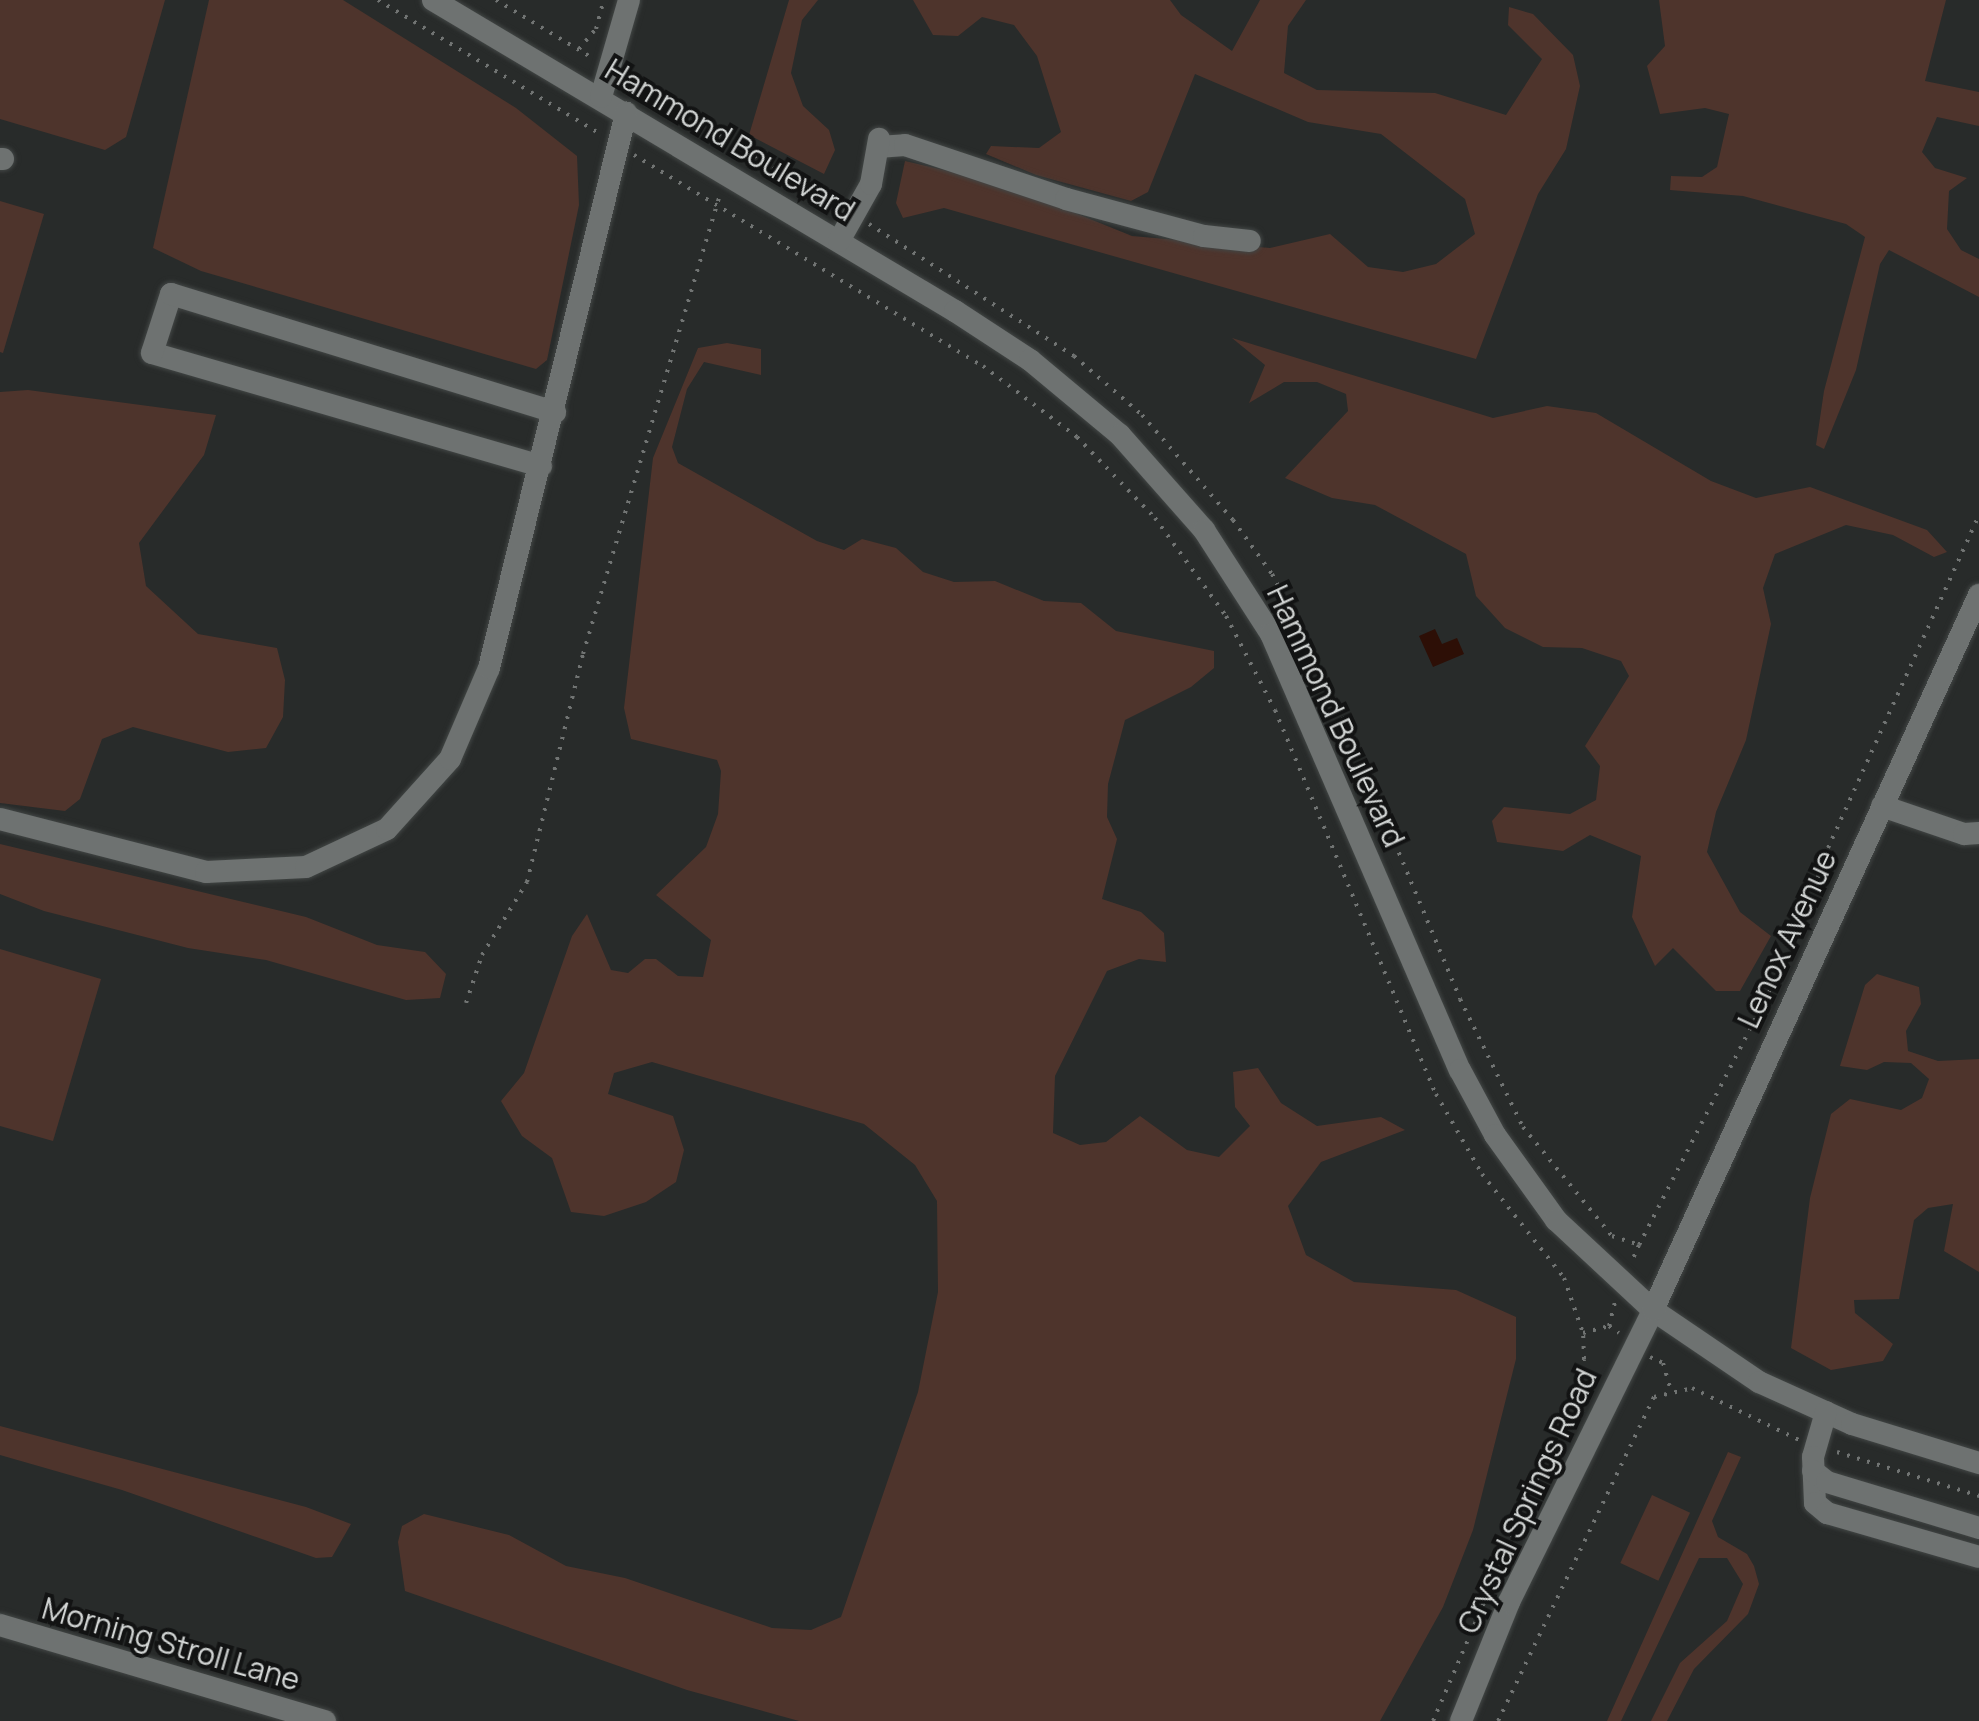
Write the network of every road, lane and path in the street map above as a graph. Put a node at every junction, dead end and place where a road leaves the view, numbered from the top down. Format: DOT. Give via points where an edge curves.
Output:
graph roads {
  1 [pos="378,0"];
  2 [pos="433,0"];
  3 [pos="496,0"];
  4 [pos="604,0"];
  5 [pos="629,0"];
  6 [pos="579,50"];
  7 [pos="610,68"];
  8 [pos="601,97"];
  9 [pos="626,112"];
  10 [pos="618,146"];
  11 [pos="726,174"];
  12 [pos="716,204"];
  13 [pos="854,215"];
  14 [pos="839,241"];
  15 [pos="1250,241"];
  16 [pos="555,412"];
  17 [pos="541,466"];
  18 [pos="1979,515"];
  19 [pos="1979,595"];
  20 [pos="1882,806"];
  21 [pos="0,820"];
  22 [pos="1979,832"];
  23 [pos="466,1003"];
  24 [pos="1639,1245"];
  25 [pos="1622,1283"];
  26 [pos="1652,1310"];
  27 [pos="1609,1326"];
  28 [pos="1582,1333"];
  29 [pos="1635,1345"];
  30 [pos="1826,1412"];
  31 [pos="1979,1463"];
  32 [pos="1814,1470"];
  33 [pos="1979,1528"];
  34 [pos="1979,1557"];
  35 [pos="0,1625"];
  36 [pos="326,1721"];
  37 [pos="1433,1721"];
  38 [pos="1461,1721"];
  39 [pos="1498,1721"];
  1 -- 10 [label="path"];
  2 -- 8 [label="street, Hammond Boulevard"];
  3 -- 6 [label="path"];
  4 -- 6 [label="path" via="596,28"];
  5 -- 7 [label="street"];
  6 -- 7 [label="path"];
  7 -- 8 [label="street"];
  7 -- 13 [label="path"];
  8 -- 9 [label="street, Hammond Boulevard"];
  9 -- 10 [label="street"];
  9 -- 11 [label="street, Hammond Boulevard"];
  10 -- 12 [label="path"];
  10 -- 16 [label="street"];
  11 -- 12 [label="path"];
  11 -- 14 [label="street, Hammond Boulevard"];
  12 -- 23 [label="path" via="583,654 527,882 482,955"];
  12 -- 28 [label="path" via="1032,400 1114,472 1194,568 1275,710 1436,1094 1482,1174 1564,1278"];
  13 -- 14 [label="street"];
  13 -- 15 [label="street" via="870,184 878,143 905,145 1204,236"];
  13 -- 24 [label="path" via="1074,356 1142,415 1233,520 1272,574 1330,688 1460,999 1523,1126 1612,1236"];
  14 -- 25 [label="street, Hammond Boulevard" via="1072,394 1151,466 1204,530 1272,634 1460,1070 1495,1135 1556,1220"];
  16 -- 17 [label="street"];
  16 -- 17 [label="street" via="171,294 152,353"];
  17 -- 21 [label="street" via="489,668 450,760 386,829 306,867 206,872"];
  18 -- 24 [label="path" via="1828,848 1796,937"];
  19 -- 20 [label="street, Lenox Avenue"];
  20 -- 22 [label="street" via="1964,834"];
  20 -- 26 [label="street, Lenox Avenue"];
  24 -- 25 [label="path"];
  25 -- 26 [label="street, Hammond Boulevard"];
  25 -- 27 [label="path"];
  26 -- 29 [label="street, Crystal Springs Road"];
  26 -- 30 [label="street, Hammond Boulevard" via="1759,1382"];
  27 -- 28 [label="path"];
  27 -- 29 [label="path"];
  28 -- 37 [label="path" via="1575,1391"];
  29 -- 38 [label="street, Crystal Springs Road" via="1509,1602"];
  29 -- 39 [label="path" via="1663,1363 1670,1388 1643,1409"];
  30 -- 31 [label="street, Hammond Boulevard"];
  30 -- 32 [label="street"];
  32 -- 33 [label="street" via="1827,1482"];
  32 -- 34 [label="street" via="1815,1503 1827,1513"];
  35 -- 36 [label="street, Morning Stroll Lane"];
}
